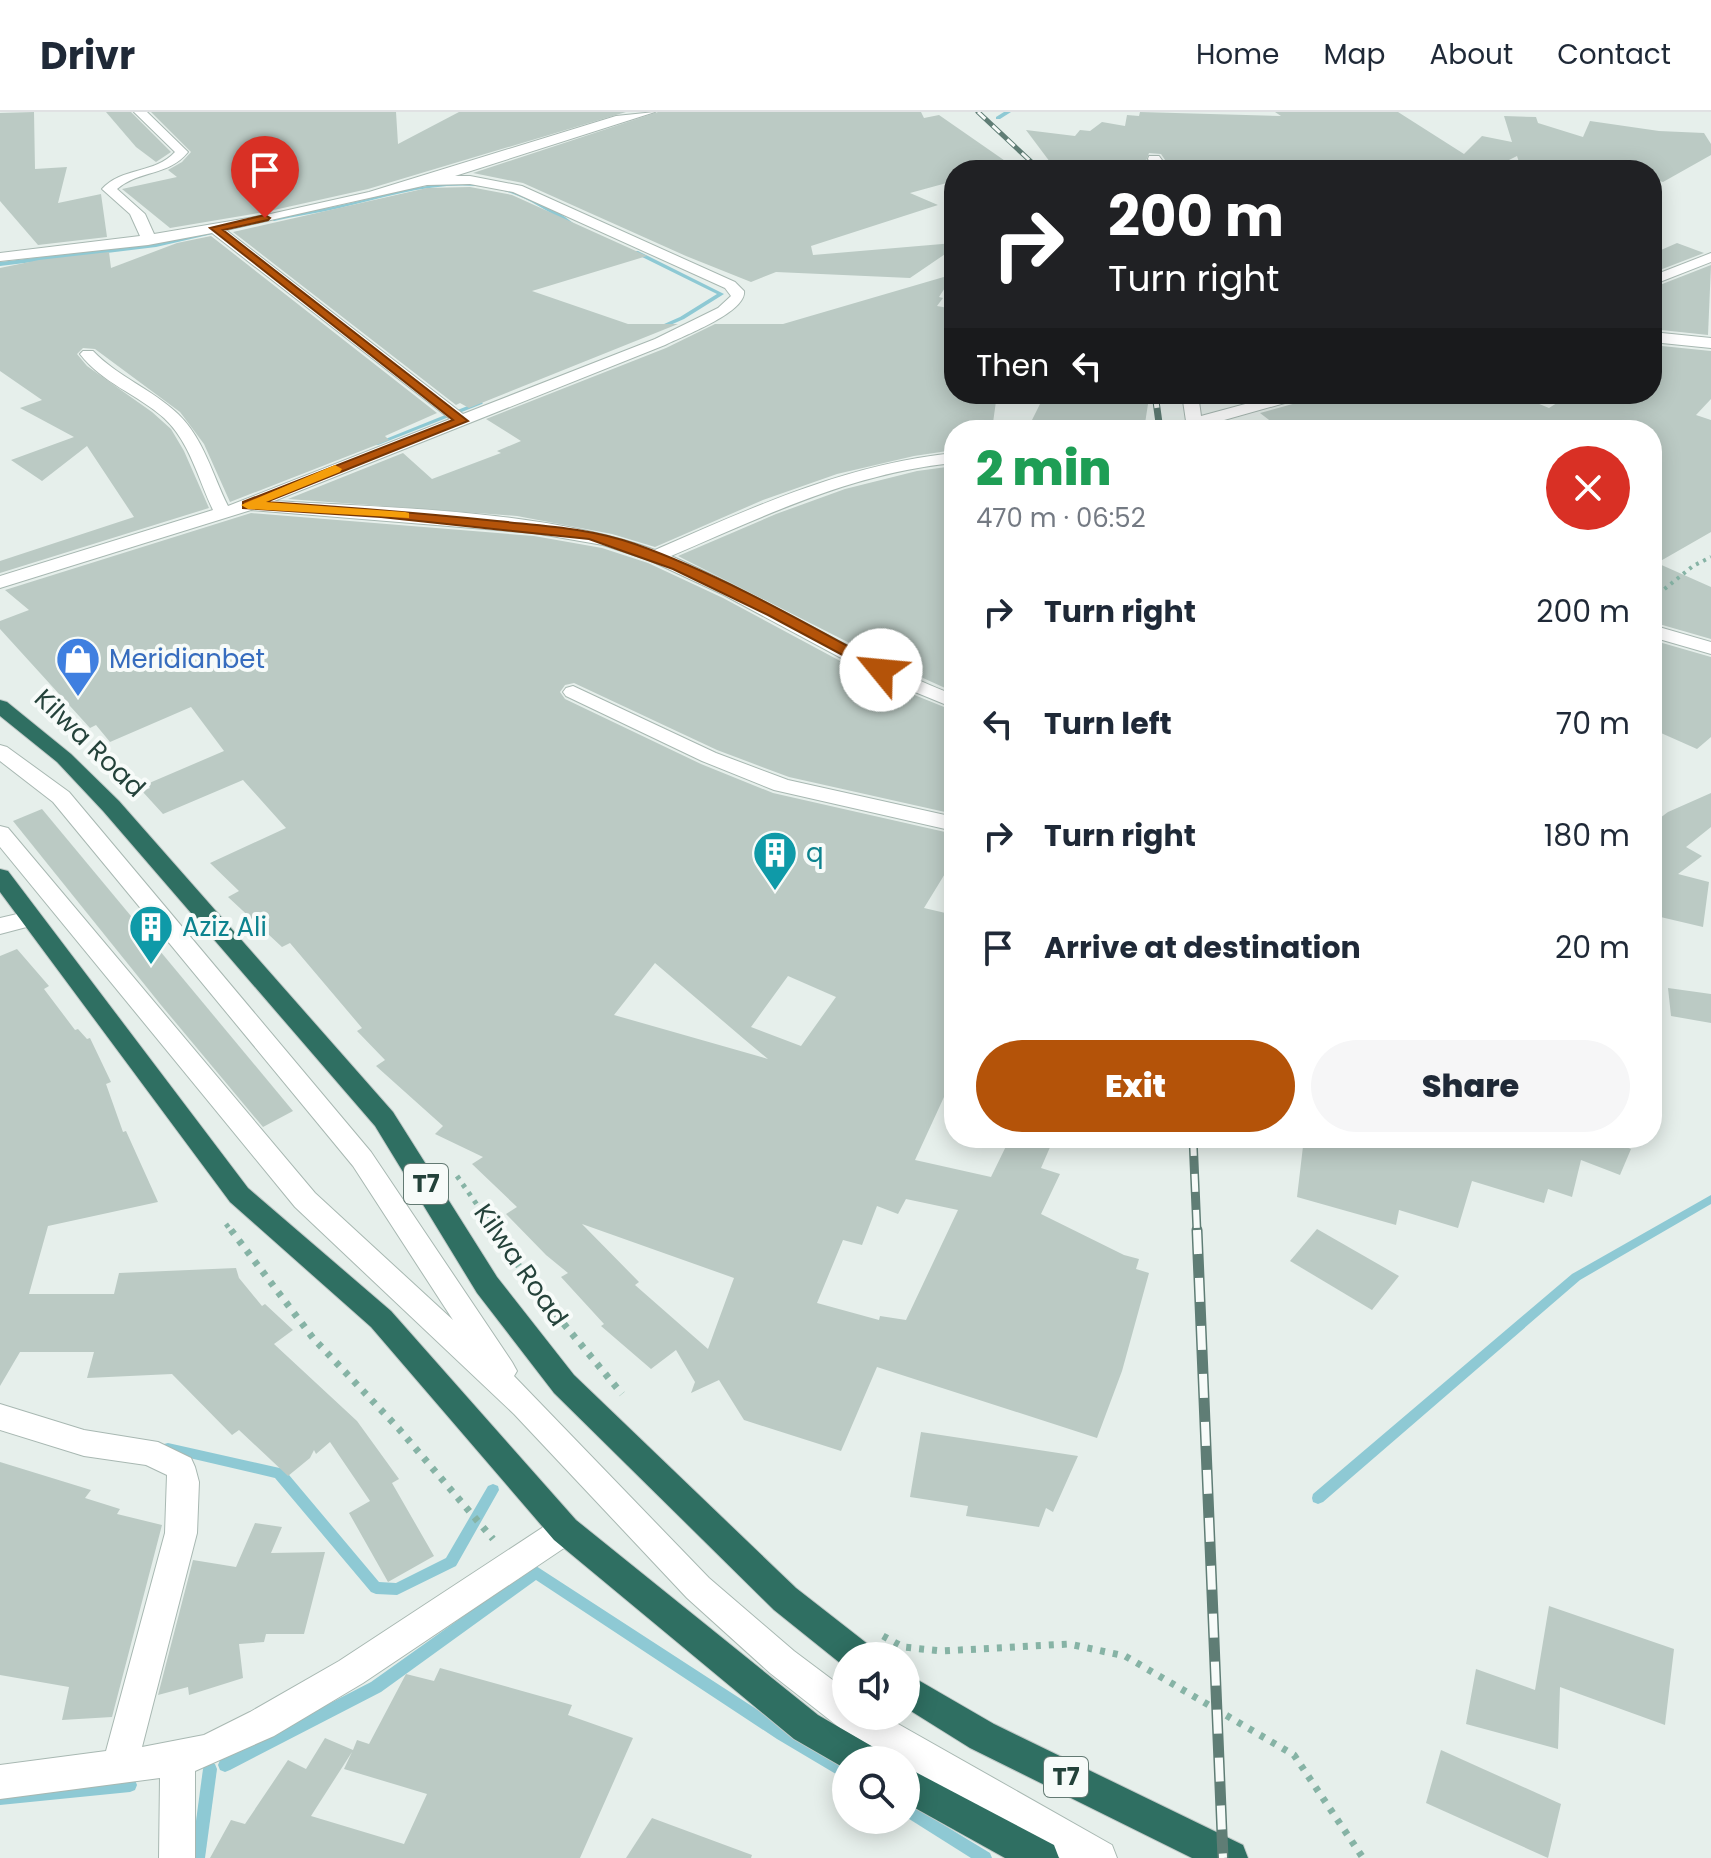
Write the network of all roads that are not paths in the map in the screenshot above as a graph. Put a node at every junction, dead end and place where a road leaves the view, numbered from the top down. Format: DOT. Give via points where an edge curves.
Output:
graph roads {
  1 [pos="140,112"];
  2 [pos="649,112"];
  3 [pos="423,181"];
  4 [pos="215,228"];
  5 [pos="148,241"];
  6 [pos="0,257"];
  7 [pos="1711,257"];
  8 [pos="1662,277"];
  9 [pos="1662,338"];
  10 [pos="1711,343"];
  11 [pos="88,354"];
  12 [pos="1268,404"];
  13 [pos="1216,420"];
  14 [pos="462,421"];
  15 [pos="944,459"];
  16 [pos="248,505"];
  17 [pos="223,513"];
  18 [pos="657,556"];
  19 [pos="0,582"];
  20 [pos="1662,634"];
  21 [pos="1711,648"];
  22 [pos="573,692"];
  23 [pos="944,698"];
  24 [pos="0,706"];
  25 [pos="0,751"];
  26 [pos="944,822"];
  27 [pos="0,833"];
  28 [pos="0,876"];
  29 [pos="30,919"];
  30 [pos="0,926"];
  31 [pos="525,1405"];
  32 [pos="0,1417"];
  33 [pos="565,1530"];
  34 [pos="839,1642"];
  35 [pos="920,1698"];
  36 [pos="832,1700"];
  37 [pos="876,1730"];
  38 [pos="839,1746"];
  39 [pos="178,1759"];
  40 [pos="119,1767"];
  41 [pos="0,1782"];
  42 [pos="920,1792"];
  43 [pos="177,1858"];
  44 [pos="1041,1858"];
  45 [pos="1099,1858"];
  46 [pos="1230,1858"];
  1 -- 5 [label="street" via="182,152 167,166 109,189 139,214 148,226"];
  2 -- 3 [label="street"];
  3 -- 4 [label="street"];
  3 -- 14 [label="street" via="470,180 517,189 737,291 735,303 723,311 660,342"];
  4 -- 5 [label="street"];
  4 -- 14 [label="street"];
  5 -- 6 [label="street"];
  7 -- 8 [label="street"];
  9 -- 10 [label="street"];
  11 -- 17 [label="street" via="182,427 196,447"];
  12 -- 13 [label="street"];
  14 -- 16 [label="street"];
  15 -- 18 [label="street" via="889,464 836,480"];
  16 -- 17 [label="street"];
  16 -- 18 [label="street" via="546,528"];
  17 -- 19 [label="street"];
  18 -- 23 [label="street"];
  20 -- 21 [label="street"];
  22 -- 26 [label="street" via="709,757 782,785"];
  24 -- 34 [label="highway, Kilwa Road / T7" via="52,747 111,806 384,1119 487,1285 564,1384 785,1599"];
  25 -- 31 [label="street" via="61,797 362,1159"];
  27 -- 31 [label="street" via="305,1200"];
  28 -- 29 [label="highway"];
  29 -- 30 [label="street"];
  29 -- 33 [label="highway" via="239,1195 381,1319"];
  31 -- 36 [label="street" via="698,1588"];
  32 -- 40 [label="street" via="83,1443 157,1453 180,1467 181,1533"];
  33 -- 38 [label="highway" via="778,1705"];
  33 -- 39 [label="street" via="351,1672 262,1724"];
  35 -- 46 [label="highway, T7" via="982,1736"];
  37 -- 45 [label="street"];
  39 -- 40 [label="street"];
  39 -- 43 [label="street"];
  40 -- 41 [label="street"];
  42 -- 44 [label="highway"];
}
